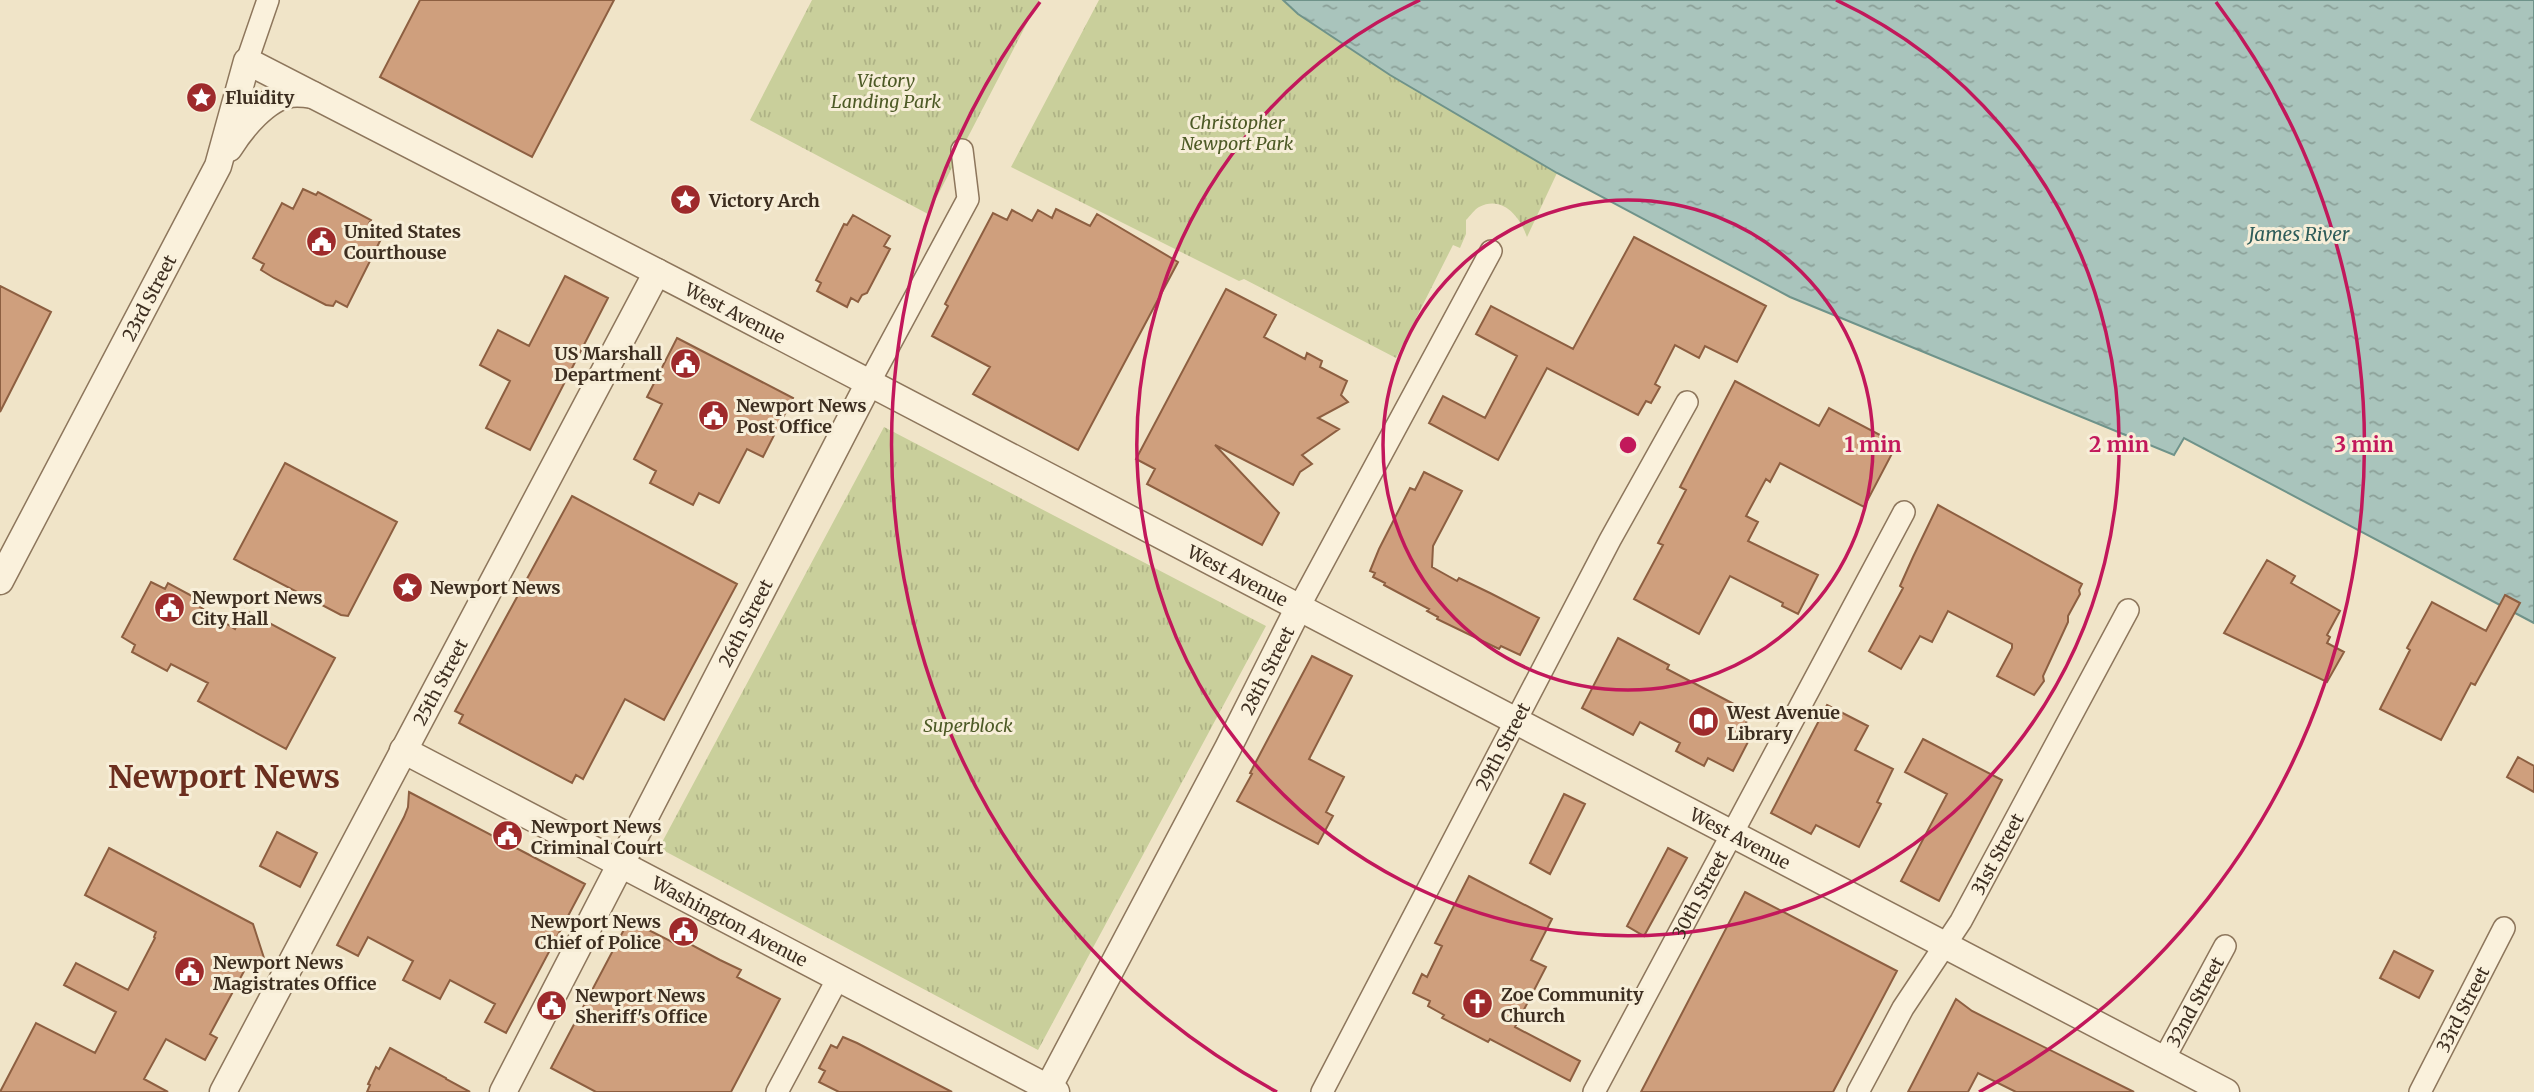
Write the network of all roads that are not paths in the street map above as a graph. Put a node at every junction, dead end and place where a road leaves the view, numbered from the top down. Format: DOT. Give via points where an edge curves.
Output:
graph roads {
  1 [pos="268,0"];
  2 [pos="247,61"];
  3 [pos="313,95"];
  4 [pos="962,150"];
  5 [pos="218,166"];
  6 [pos="1491,251"];
  7 [pos="657,272"];
  8 [pos="869,383"];
  9 [pos="1687,401"];
  10 [pos="1904,512"];
  11 [pos="0,581"];
  12 [pos="1299,607"];
  13 [pos="2128,610"];
  14 [pos="1516,721"];
  15 [pos="403,750"];
  16 [pos="1731,833"];
  17 [pos="619,864"];
  18 [pos="2504,928"];
  19 [pos="1946,945"];
  20 [pos="2225,946"];
  21 [pos="838,978"];
  22 [pos="2164,1059"];
  23 [pos="1050,1091"];
  24 [pos="223,1092"];
  25 [pos="503,1092"];
  26 [pos="778,1092"];
  27 [pos="1322,1092"];
  28 [pos="1594,1092"];
  29 [pos="1858,1092"];
  30 [pos="2225,1092"];
  31 [pos="2420,1092"];
  1 -- 2 [label="street, 23rd Street"];
  2 -- 3 [label="street, West Avenue"];
  2 -- 5 [label="street, 23rd Street"];
  3 -- 5 [label="street" via="290,94 274,100 243,127"];
  3 -- 7 [label="street, West Avenue"];
  4 -- 8 [label="street, 26th Street" via="968,199"];
  5 -- 11 [label="street, 23rd Street"];
  6 -- 12 [label="street, 28th Street"];
  7 -- 8 [label="street, West Avenue"];
  7 -- 15 [label="street, 25th Street"];
  8 -- 12 [label="street, West Avenue"];
  8 -- 17 [label="street, 26th Street"];
  9 -- 14 [label="street, 29th Street"];
  10 -- 16 [label="street, 30th Street"];
  12 -- 14 [label="street, West Avenue"];
  12 -- 23 [label="street, 28th Street"];
  13 -- 19 [label="street, 31st Street"];
  14 -- 16 [label="street, West Avenue"];
  14 -- 27 [label="street, 29th Street"];
  15 -- 17 [label="street, Washington Avenue"];
  15 -- 24 [label="street, 25th Street"];
  16 -- 19 [label="street, West Avenue"];
  16 -- 28 [label="street, 30th Street"];
  17 -- 21 [label="street, Washington Avenue"];
  17 -- 25 [label="street, 26th Street"];
  18 -- 31 [label="street, 33rd Street"];
  19 -- 22 [label="street, West Avenue"];
  19 -- 29 [label="street, 31st Street" via="1903,1008"];
  20 -- 22 [label="street, 32nd Street"];
  21 -- 23 [label="street, Washington Avenue"];
  21 -- 26 [label="street"];
  22 -- 30 [label="street, West Avenue"];
}
